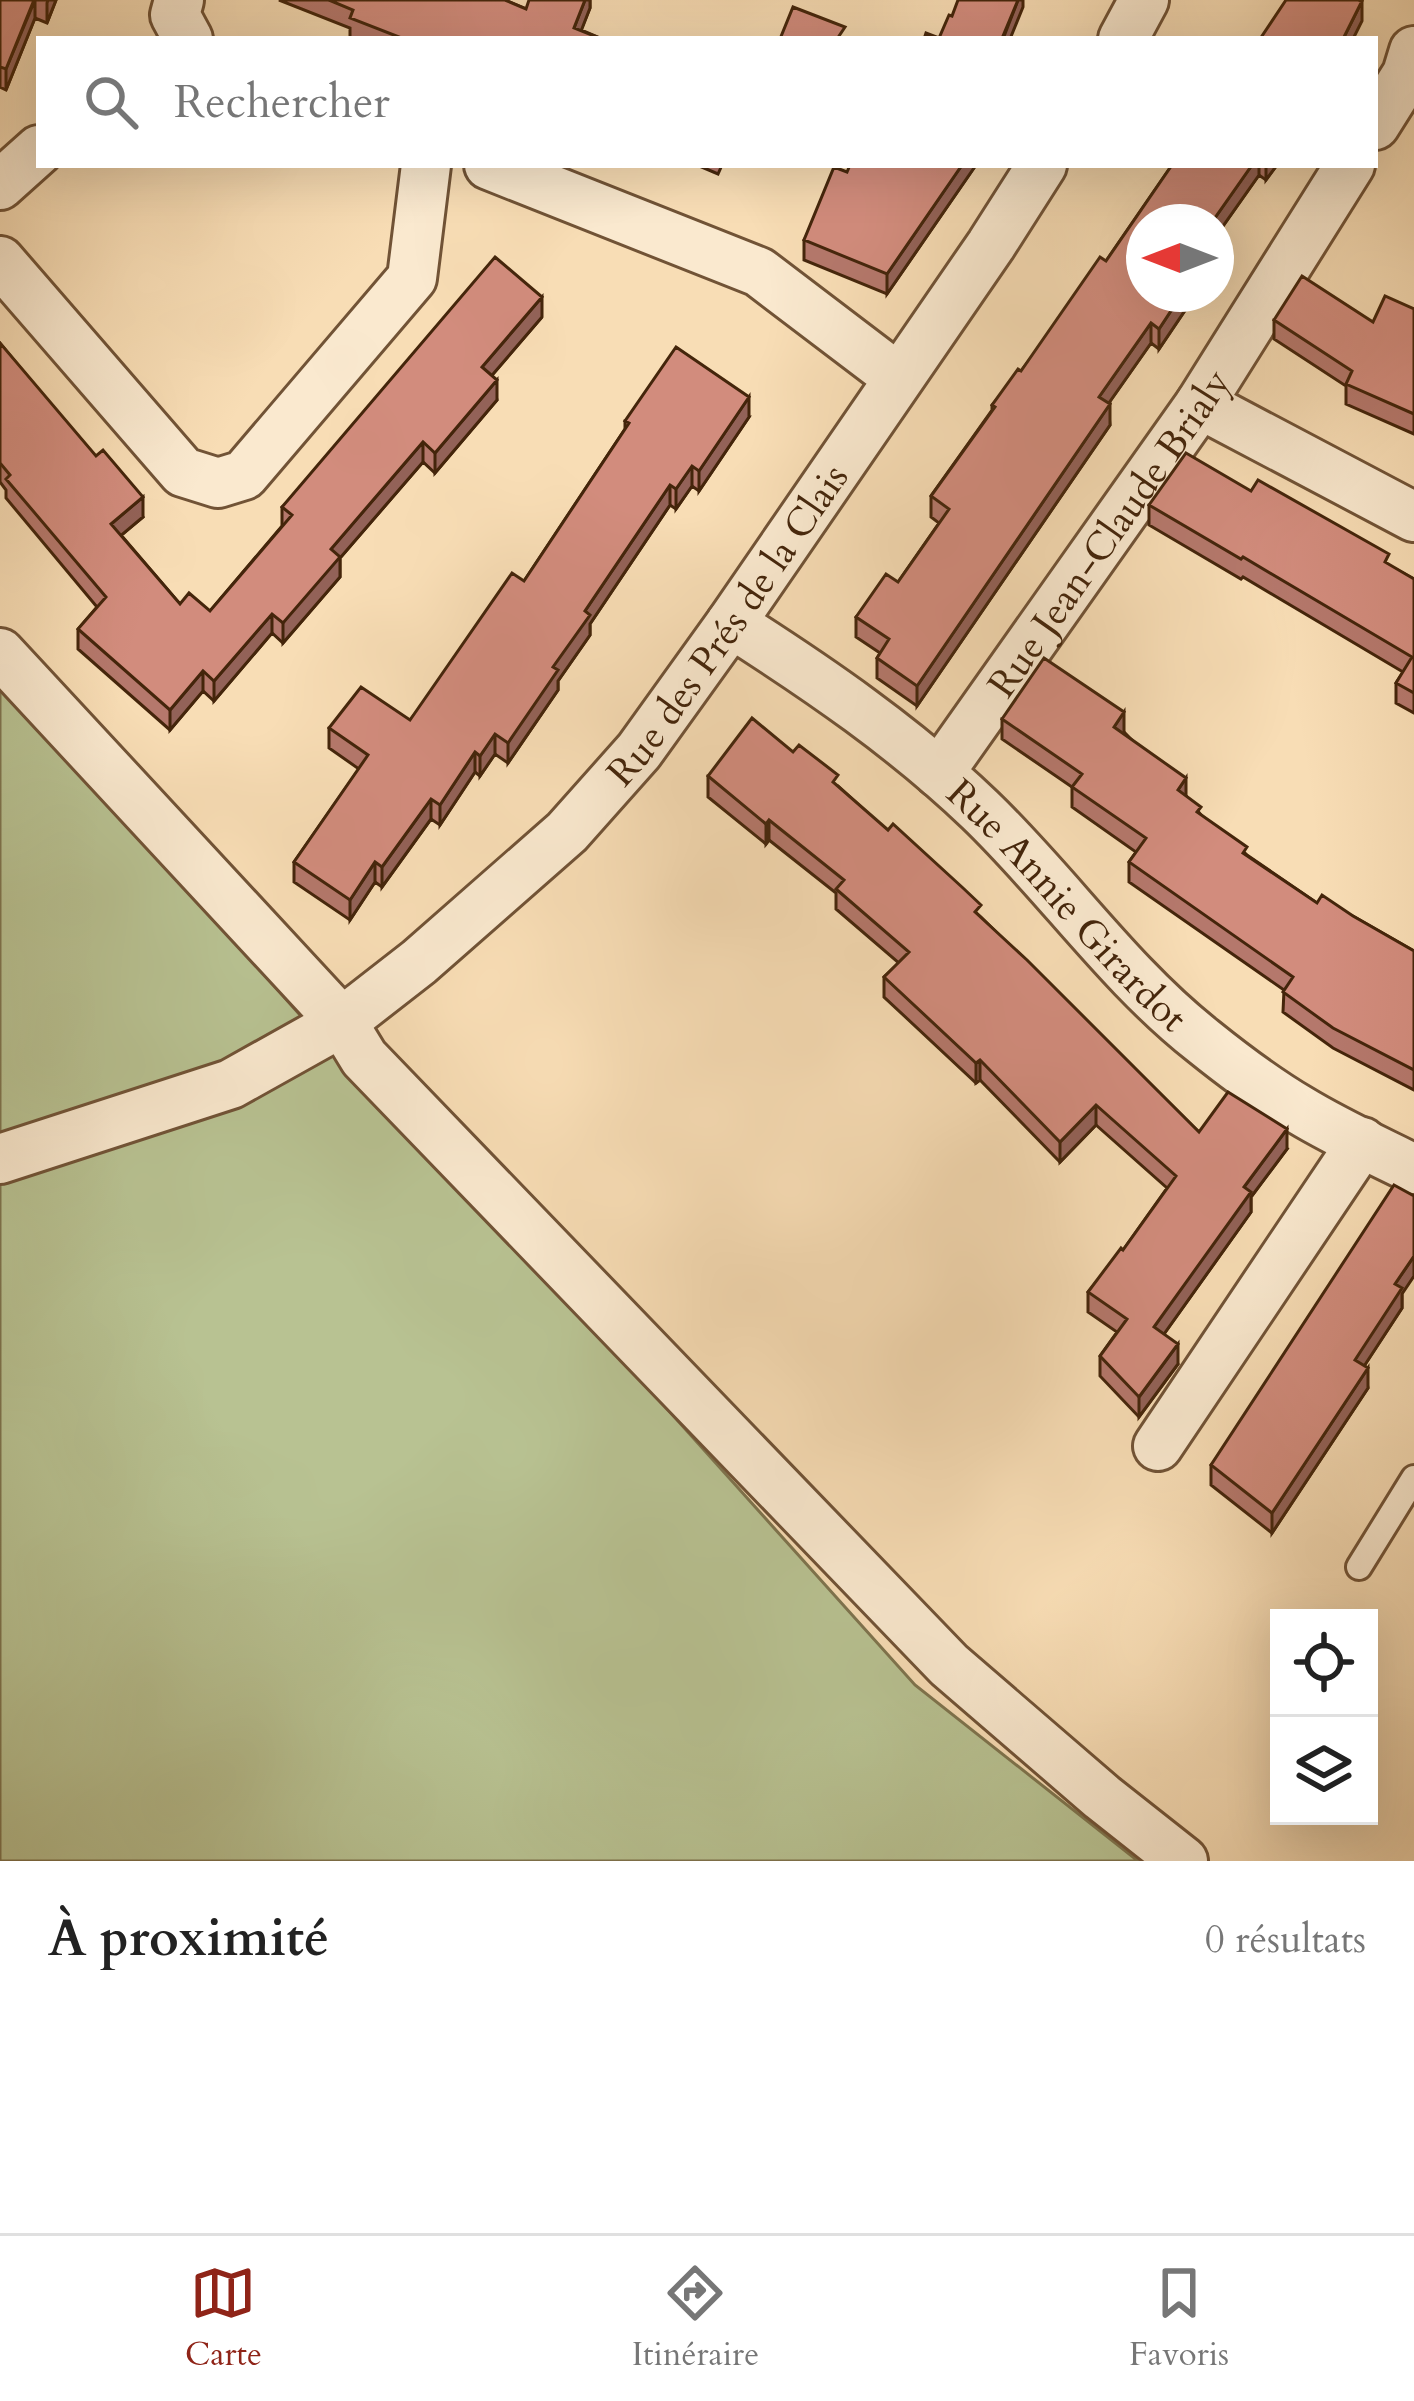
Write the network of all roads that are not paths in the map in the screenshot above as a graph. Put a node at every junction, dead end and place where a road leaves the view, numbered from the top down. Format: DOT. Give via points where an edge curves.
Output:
graph roads {
  1 [pos="179,0"];
  2 [pos="1144,0"];
  3 [pos="186,36"];
  4 [pos="1125,36"];
  5 [pos="1414,52"];
  6 [pos="1378,120"];
  7 [pos="36,153"];
  8 [pos="426,168"];
  9 [pos="497,168"];
  10 [pos="1040,168"];
  11 [pos="1348,168"];
  12 [pos="0,185"];
  13 [pos="0,261"];
  14 [pos="899,376"];
  15 [pos="1200,404"];
  16 [pos="1414,517"];
  17 [pos="731,623"];
  18 [pos="0,653"];
  19 [pos="939,773"];
  20 [pos="342,1022"];
  21 [pos="1362,1142"];
  22 [pos="0,1159"];
  23 [pos="1414,1169"];
  24 [pos="1158,1446"];
  25 [pos="1414,1478"];
  26 [pos="1359,1567"];
  27 [pos="1183,1861"];
  1 -- 3 [label="street"];
  2 -- 4 [label="street"];
  5 -- 6 [label="street"];
  7 -- 12 [label="street"];
  8 -- 13 [label="street" via="412,278 244,475 218,483 183,472"];
  9 -- 14 [label="street" via="759,272"];
  10 -- 14 [label="street, Rue des Prés de la Clais"];
  11 -- 15 [label="street, Rue Jean-Claude Brialy"];
  14 -- 17 [label="street, Rue des Prés de la Clais"];
  15 -- 16 [label="street"];
  15 -- 19 [label="street, Rue Jean-Claude Brialy"];
  17 -- 19 [label="street, Rue Annie Girardot"];
  17 -- 20 [label="street, Rue des Prés de la Clais" via="639,751 567,832"];
  18 -- 20 [label="street"];
  19 -- 21 [label="street, Rue Annie Girardot" via="1199,1039 1302,1112"];
  20 -- 22 [label="street, Rue des Prés de la Clais" via="231,1084"];
  20 -- 27 [label="street" via="364,1058 950,1665"];
  21 -- 23 [label="street, Rue Annie Girardot"];
  21 -- 24 [label="street"];
  25 -- 26 [label="lane"];
}
